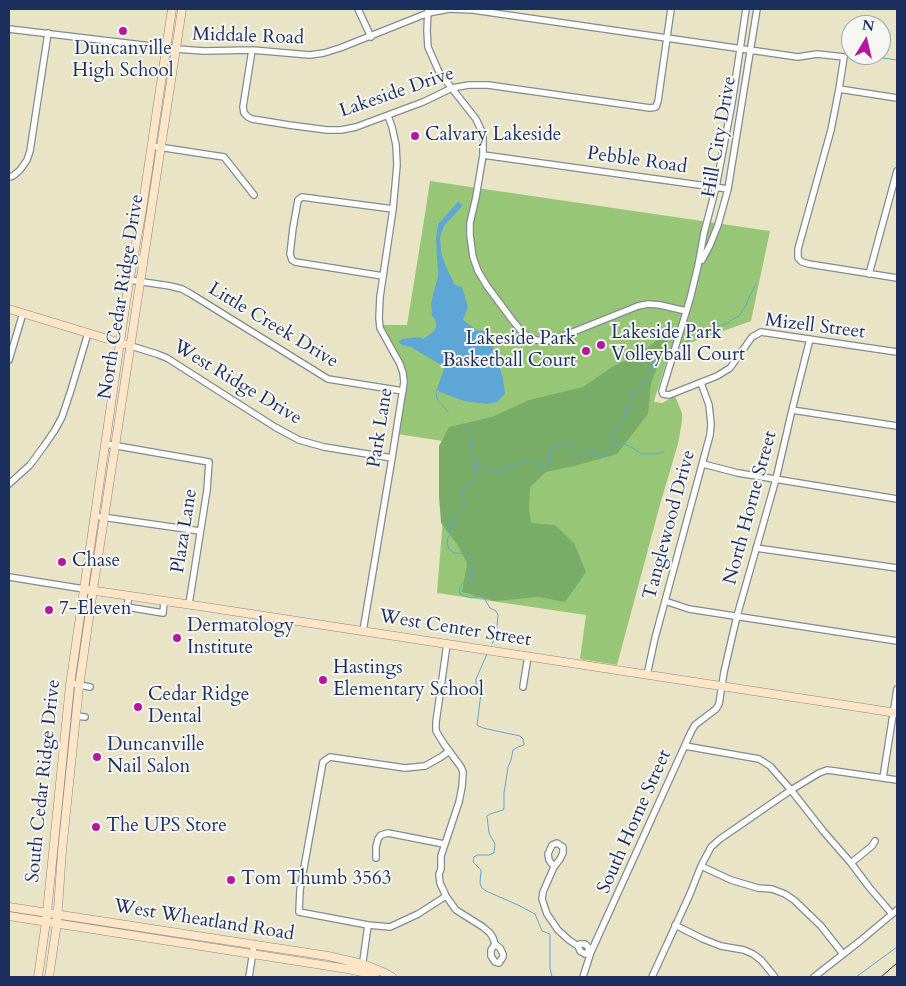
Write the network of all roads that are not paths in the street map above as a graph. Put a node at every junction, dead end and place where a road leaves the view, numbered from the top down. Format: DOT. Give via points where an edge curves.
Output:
graph roads {
  1 [pos="172,9"];
  2 [pos="182,9"];
  3 [pos="358,9"];
  4 [pos="449,9"];
  5 [pos="671,9"];
  6 [pos="746,9"];
  7 [pos="757,9"];
  8 [pos="428,11"];
  9 [pos="9,28"];
  10 [pos="48,33"];
  11 [pos="371,36"];
  12 [pos="667,38"];
  13 [pos="166,48"];
  14 [pos="176,49"];
  15 [pos="740,49"];
  16 [pos="252,50"];
  17 [pos="750,51"];
  18 [pos="452,88"];
  19 [pos="839,89"];
  20 [pos="897,98"];
  21 [pos="388,116"];
  22 [pos="152,146"];
  23 [pos="162,148"];
  24 [pos="483,155"];
  25 [pos="897,171"];
  26 [pos="9,177"];
  27 [pos="716,188"];
  28 [pos="728,189"];
  29 [pos="254,195"];
  30 [pos="393,209"];
  31 [pos="698,266"];
  32 [pos="869,274"];
  33 [pos="383,276"];
  34 [pos="897,278"];
  35 [pos="130,280"];
  36 [pos="141,282"];
  37 [pos="9,309"];
  38 [pos="686,310"];
  39 [pos="23,313"];
  40 [pos="88,333"];
  41 [pos="810,339"];
  42 [pos="120,343"];
  43 [pos="131,346"];
  44 [pos="897,352"];
  45 [pos="9,360"];
  46 [pos="700,383"];
  47 [pos="402,391"];
  48 [pos="663,394"];
  49 [pos="792,410"];
  50 [pos="897,426"];
  51 [pos="106,444"];
  52 [pos="116,446"];
  53 [pos="392,458"];
  54 [pos="703,464"];
  55 [pos="776,479"];
  56 [pos="9,484"];
  57 [pos="897,498"];
  58 [pos="95,516"];
  59 [pos="105,517"];
  60 [pos="200,531"];
  61 [pos="756,548"];
  62 [pos="897,568"];
  63 [pos="9,577"];
  64 [pos="84,589"];
  65 [pos="93,590"];
  66 [pos="128,596"];
  67 [pos="164,601"];
  68 [pos="665,601"];
  69 [pos="189,604"];
  70 [pos="738,616"];
  71 [pos="363,631"];
  72 [pos="897,641"];
  73 [pos="447,644"];
  74 [pos="528,656"];
  75 [pos="648,675"];
  76 [pos="70,683"];
  77 [pos="80,685"];
  78 [pos="722,686"];
  79 [pos="90,687"];
  80 [pos="523,687"];
  81 [pos="897,689"];
  82 [pos="895,713"];
  83 [pos="76,716"];
  84 [pos="85,717"];
  85 [pos="685,746"];
  86 [pos="449,751"];
  87 [pos="60,771"];
  88 [pos="70,773"];
  89 [pos="883,778"];
  90 [pos="897,780"];
  91 [pos="791,790"];
  92 [pos="875,841"];
  93 [pos="444,844"];
  94 [pos="53,847"];
  95 [pos="62,851"];
  96 [pos="376,858"];
  97 [pos="851,863"];
  98 [pos="701,866"];
  99 [pos="554,867"];
  100 [pos="446,896"];
  101 [pos="9,907"];
  102 [pos="895,912"];
  103 [pos="46,913"];
  104 [pos="57,915"];
  105 [pos="9,916"];
  106 [pos="46,922"];
  107 [pos="57,923"];
  108 [pos="675,924"];
  109 [pos="368,925"];
  110 [pos="153,930"];
  111 [pos="152,939"];
  112 [pos="495,944"];
  113 [pos="254,945"];
  114 [pos="590,952"];
  115 [pos="252,954"];
  116 [pos="843,954"];
  117 [pos="362,968"];
  118 [pos="38,977"];
  119 [pos="49,977"];
  120 [pos="249,977"];
  121 [pos="373,977"];
  122 [pos="392,977"];
  123 [pos="583,977"];
  124 [pos="652,977"];
  125 [pos="774,977"];
  126 [pos="814,977"];
  1 -- 13 [label="main road, North Cedar Ridge Drive"];
  2 -- 14 [label="main road, North Cedar Ridge Drive"];
  3 -- 11 [label="street"];
  4 -- 8 [label="street, Middale Road"];
  4 -- 12 [label="street, Middale Road"];
  5 -- 12 [label="street"];
  6 -- 15 [label="street, Hill City Drive"];
  7 -- 17 [label="street, Hill City Drive"];
  8 -- 11 [label="street, Middale Road"];
  8 -- 18 [label="street" via="428,47 439,72"];
  9 -- 10 [label="street, Middale Road"];
  10 -- 13 [label="street, Middale Road"];
  10 -- 26 [label="street" via="30,151 20,170"];
  11 -- 16 [label="street, Middale Road" via="324,53"];
  12 -- 15 [label="street, Middale Road"];
  12 -- 18 [label="street, Lakeside Drive" via="658,101 650,108 488,85"];
  13 -- 14 [label="street, Middale Road"];
  13 -- 22 [label="main road, North Cedar Ridge Drive"];
  14 -- 16 [label="street, Middale Road"];
  14 -- 23 [label="main road, North Cedar Ridge Drive"];
  15 -- 17 [label="street, Middale Road"];
  15 -- 27 [label="street, Hill City Drive"];
  16 -- 21 [label="street, Lakeside Drive" via="243,107 244,113 252,119 341,130"];
  17 -- 19 [label="street, Middale Road" via="798,57 817,54 844,57"];
  17 -- 28 [label="street, Hill City Drive"];
  18 -- 21 [label="street, Lakeside Drive"];
  18 -- 24 [label="street" via="480,127"];
  19 -- 20 [label="street"];
  19 -- 32 [label="street" via="798,258 809,264"];
  21 -- 30 [label="street, Park Lane" via="396,145"];
  22 -- 23 [label="street"];
  22 -- 35 [label="main road, North Cedar Ridge Drive"];
  23 -- 29 [label="street" via="224,158"];
  23 -- 36 [label="main road, North Cedar Ridge Drive"];
  24 -- 27 [label="street, Pebble Road"];
  24 -- 38 [label="street" via="470,223 474,256 487,286 524,334 547,341 648,304"];
  25 -- 32 [label="street"];
  27 -- 28 [label="street, Pebble Road"];
  27 -- 31 [label="street, Hill City Drive"];
  28 -- 31 [label="street, Hill City Drive" via="710,245"];
  30 -- 33 [label="street, Park Lane"];
  30 -- 33 [label="street" via="302,197 298,200 293,227 290,254 295,262"];
  31 -- 38 [label="street, Hill City Drive"];
  32 -- 34 [label="street"];
  33 -- 47 [label="street, Park Lane" via="378,318 403,373"];
  35 -- 36 [label="street, Little Creek Drive"];
  35 -- 42 [label="main road, North Cedar Ridge Drive"];
  36 -- 43 [label="main road, North Cedar Ridge Drive"];
  36 -- 47 [label="street, Little Creek Drive" via="170,286 192,294 328,379"];
  37 -- 39 [label="main road, West Ridge Drive"];
  38 -- 48 [label="street, Hill City Drive" via="662,388"];
  39 -- 40 [label="main road, West Ridge Drive"];
  39 -- 45 [label="street"];
  40 -- 42 [label="main road, West Ridge Drive"];
  40 -- 56 [label="street" via="62,417 30,465"];
  41 -- 44 [label="street, Mizell Street"];
  41 -- 46 [label="street, Mizell Street" via="766,332 755,334 730,368"];
  41 -- 49 [label="street, North Horne Street"];
  42 -- 43 [label="main road, West Ridge Drive"];
  42 -- 51 [label="main road, North Cedar Ridge Drive"];
  43 -- 52 [label="main road, North Cedar Ridge Drive"];
  43 -- 53 [label="street, West Ridge Drive" via="167,358 299,440"];
  46 -- 48 [label="street, Mizell Street" via="669,395"];
  46 -- 54 [label="street, Tanglewood Drive" via="709,405 711,424"];
  47 -- 53 [label="street, Park Lane"];
  49 -- 50 [label="street"];
  49 -- 55 [label="street, North Horne Street"];
  51 -- 52 [label="street"];
  51 -- 58 [label="main road, North Cedar Ridge Drive"];
  52 -- 59 [label="main road, North Cedar Ridge Drive"];
  52 -- 60 [label="street, Plaza Lane" via="209,462"];
  53 -- 71 [label="street, Park Lane"];
  54 -- 55 [label="street"];
  54 -- 68 [label="street, Tanglewood Drive"];
  55 -- 57 [label="street"];
  55 -- 61 [label="street, North Horne Street"];
  58 -- 59 [label="street"];
  58 -- 64 [label="main road, North Cedar Ridge Drive"];
  59 -- 60 [label="street"];
  59 -- 65 [label="main road, North Cedar Ridge Drive"];
  60 -- 69 [label="street, Plaza Lane"];
  61 -- 62 [label="street"];
  61 -- 70 [label="street, North Horne Street"];
  63 -- 64 [label="street, West Center Street"];
  64 -- 65 [label="main road, West Center Street"];
  64 -- 76 [label="main road, South Cedar Ridge Drive"];
  65 -- 66 [label="main road, West Center Street"];
  65 -- 77 [label="main road, South Cedar Ridge Drive"];
  66 -- 67 [label="main road, West Center Street"];
  66 -- 67 [label="street" via="127,607 163,613"];
  67 -- 69 [label="main road, West Center Street"];
  68 -- 70 [label="street" via="689,609"];
  68 -- 75 [label="street, Tanglewood Drive"];
  69 -- 71 [label="main road, West Center Street"];
  70 -- 72 [label="street"];
  70 -- 78 [label="street, North Horne Street"];
  71 -- 73 [label="main road, West Center Street"];
  73 -- 74 [label="main road, West Center Street"];
  73 -- 86 [label="street" via="436,731"];
  74 -- 75 [label="main road, West Center Street"];
  74 -- 80 [label="street"];
  75 -- 78 [label="main road, West Center Street"];
  76 -- 77 [label="street"];
  76 -- 87 [label="main road, South Cedar Ridge Drive"];
  77 -- 79 [label="street"];
  77 -- 83 [label="main road, South Cedar Ridge Drive"];
  78 -- 82 [label="main road, West Center Street"];
  78 -- 85 [label="street, South Horne Street" via="716,709 695,725"];
  81 -- 82 [label="street"];
  82 -- 89 [label="street"];
  83 -- 84 [label="street"];
  83 -- 88 [label="main road, South Cedar Ridge Drive"];
  85 -- 91 [label="street" via="759,759 770,766"];
  85 -- 114 [label="street, South Horne Street"];
  86 -- 93 [label="street" via="461,767 462,787"];
  86 -- 109 [label="street" via="425,766 406,768 330,757 323,762 299,912"];
  87 -- 88 [label="main road"];
  87 -- 94 [label="main road, South Cedar Ridge Drive"];
  88 -- 95 [label="main road, South Cedar Ridge Drive"];
  89 -- 90 [label="street"];
  89 -- 91 [label="street" via="827,770"];
  91 -- 97 [label="street"];
  91 -- 98 [label="street" via="720,839"];
  92 -- 97 [label="street"];
  93 -- 96 [label="street" via="388,833 378,840"];
  93 -- 100 [label="street" via="439,874"];
  94 -- 95 [label="main road"];
  94 -- 103 [label="main road, South Cedar Ridge Drive"];
  95 -- 104 [label="main road, South Cedar Ridge Drive"];
  97 -- 102 [label="street" via="869,887"];
  98 -- 108 [label="street"];
  98 -- 116 [label="street" via="731,880 785,894 820,926"];
  99 -- 99 [label="street" via="564,850 557,843 550,848 548,856"];
  99 -- 114 [label="street" via="543,892 544,906 558,930 578,946 585,944"];
  100 -- 109 [label="street" via="390,927"];
  100 -- 112 [label="street" via="461,913 490,933"];
  101 -- 103 [label="main road, West Wheatland Road"];
  102 -- 116 [label="street"];
  103 -- 104 [label="main road, West Wheatland Road"];
  103 -- 106 [label="main road, South Cedar Ridge Drive"];
  104 -- 107 [label="main road, South Cedar Ridge Drive"];
  104 -- 110 [label="main road, West Wheatland Road"];
  105 -- 106 [label="main road, West Wheatland Road"];
  106 -- 107 [label="main road, West Wheatland Road"];
  106 -- 118 [label="main road, South Cedar Ridge Drive"];
  107 -- 111 [label="main road, West Wheatland Road"];
  107 -- 119 [label="main road, South Cedar Ridge Drive"];
  108 -- 124 [label="street"];
  108 -- 125 [label="street" via="721,946 753,954"];
  109 -- 117 [label="street"];
  110 -- 111 [label="main road"];
  110 -- 113 [label="main road, West Wheatland Road"];
  111 -- 115 [label="main road, West Wheatland Road"];
  113 -- 115 [label="street"];
  113 -- 117 [label="main road, West Wheatland Road" via="328,956"];
  114 -- 123 [label="street, South Horne Street"];
  115 -- 117 [label="main road, West Wheatland Road"];
  115 -- 120 [label="street"];
  116 -- 126 [label="street"];
  117 -- 121 [label="main road, West Wheatland Road"];
  117 -- 122 [label="main road, West Wheatland Road"];
}
